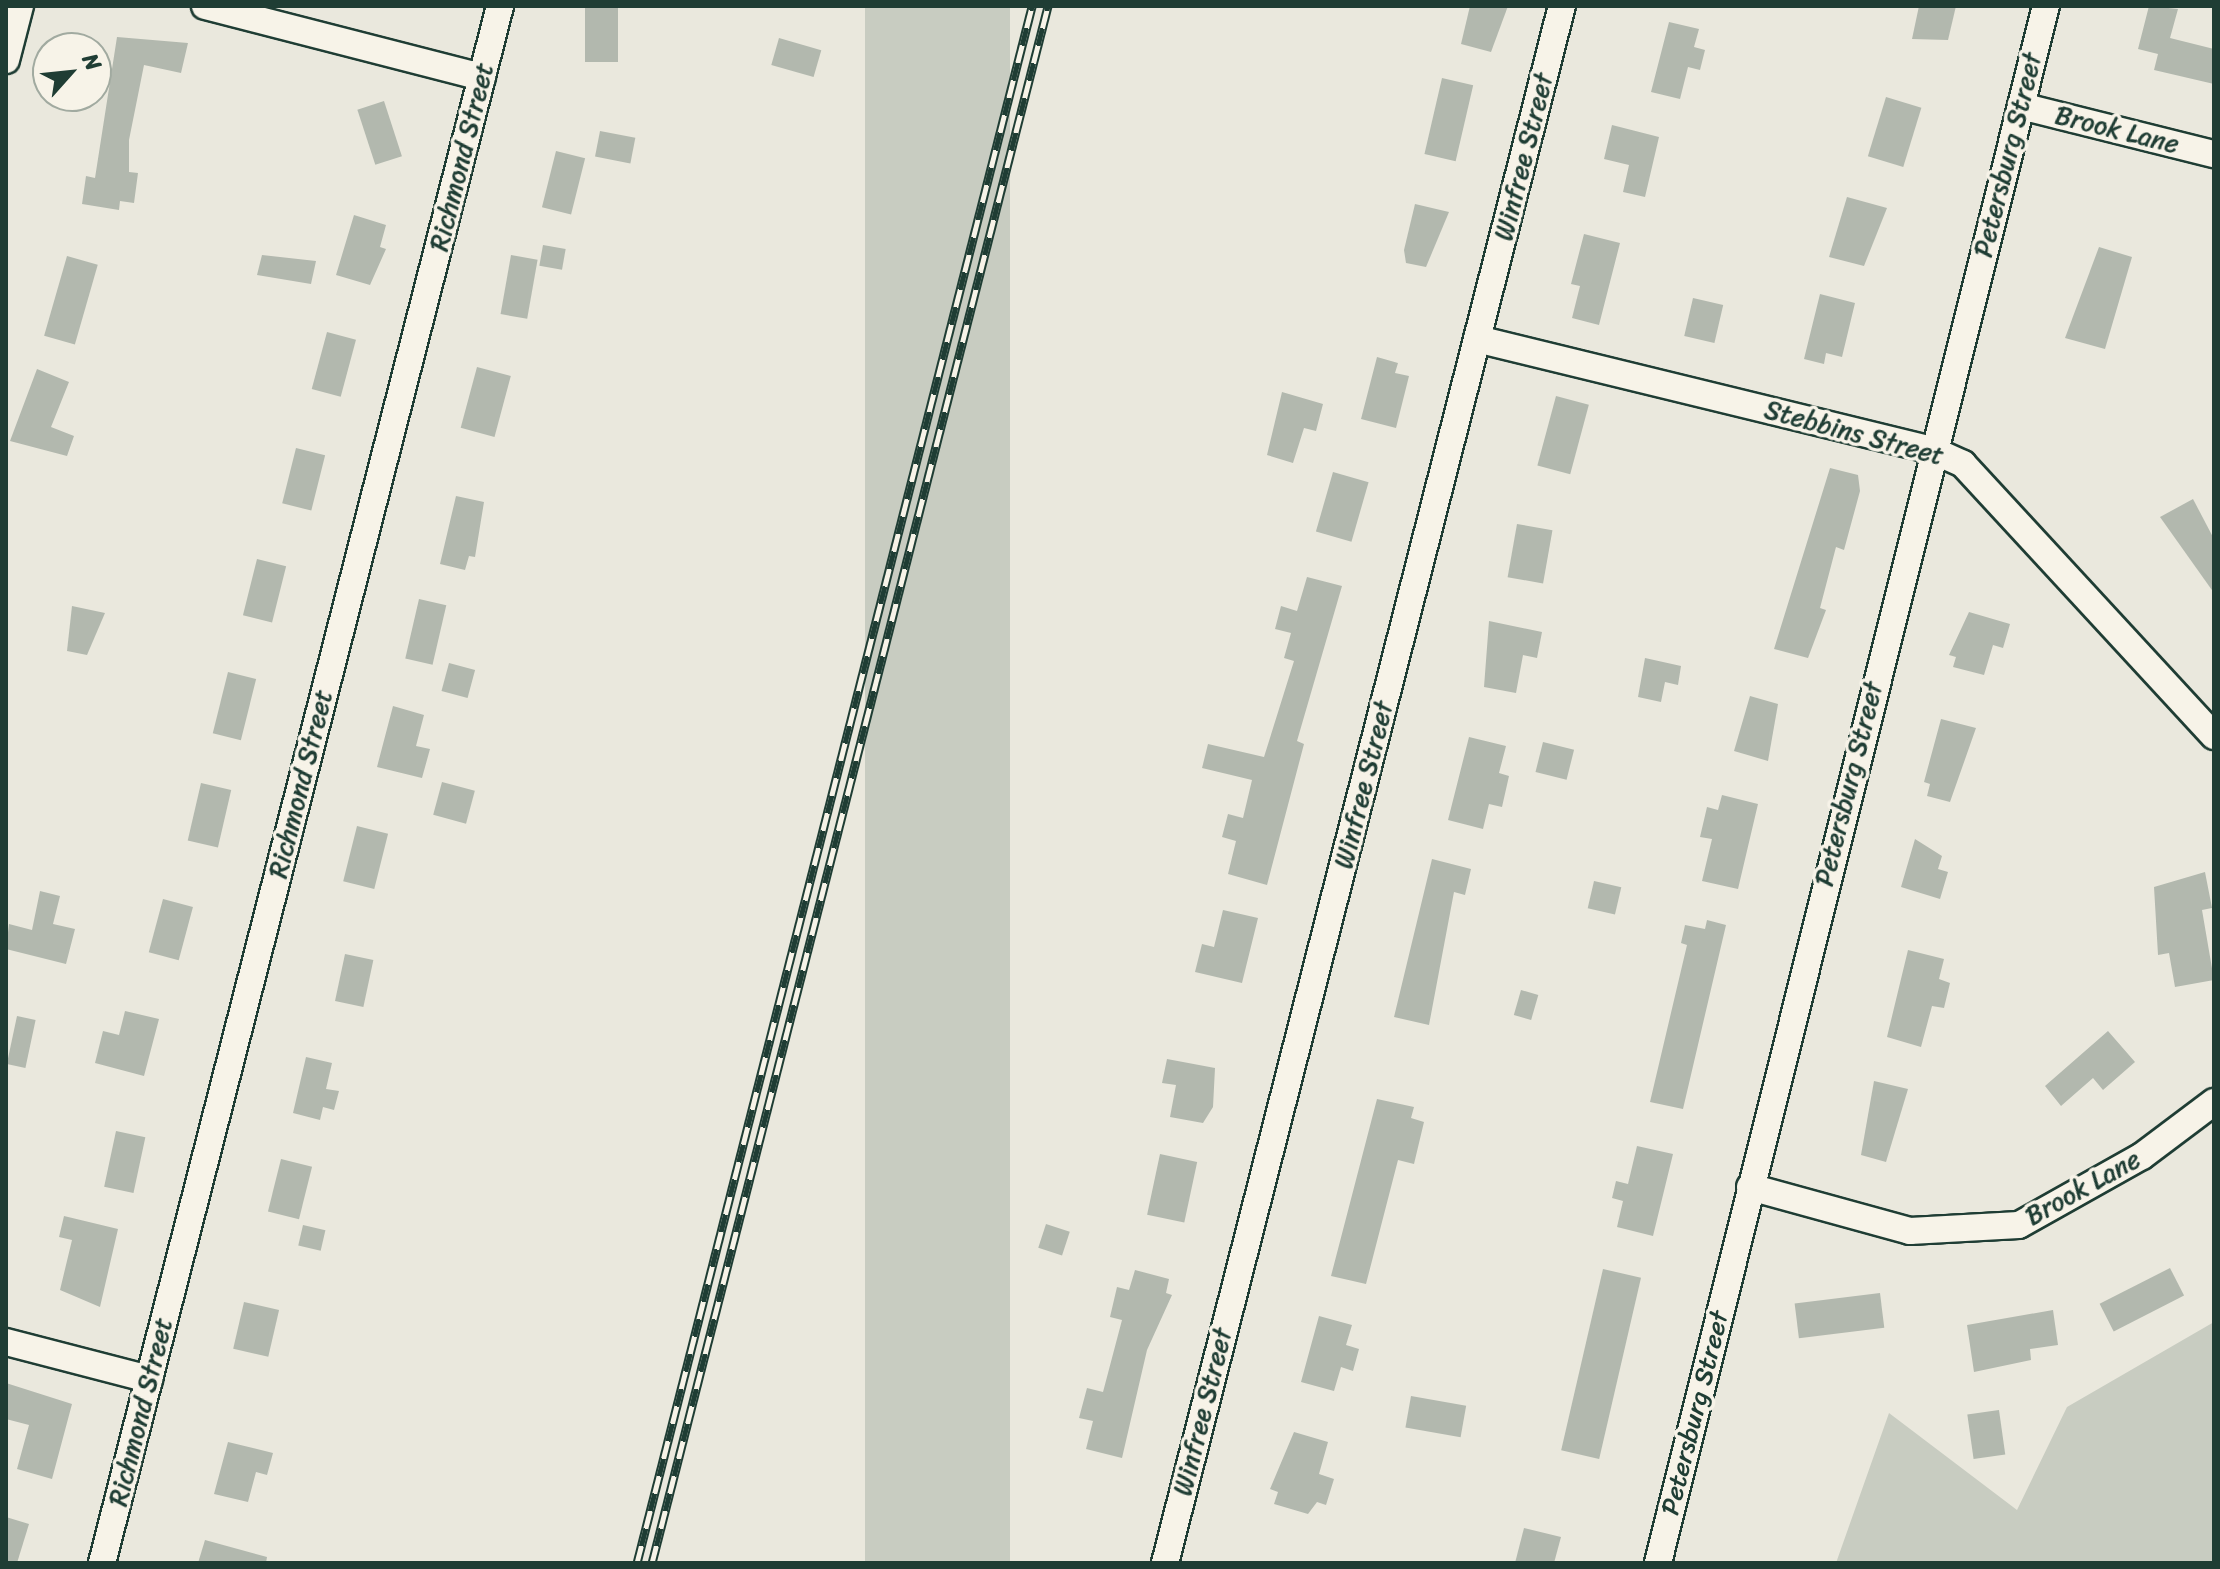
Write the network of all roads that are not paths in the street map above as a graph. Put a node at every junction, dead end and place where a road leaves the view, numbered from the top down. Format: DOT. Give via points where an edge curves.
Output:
graph roads {
  1 [pos="20,6"];
  2 [pos="205,6"];
  3 [pos="500,6"];
  4 [pos="1562,6"];
  5 [pos="2046,6"];
  6 [pos="6,60"];
  7 [pos="482,77"];
  8 [pos="2021,106"];
  9 [pos="2214,154"];
  10 [pos="1477,339"];
  11 [pos="1932,450"];
  12 [pos="2214,736"];
  13 [pos="2214,1102"];
  14 [pos="1750,1187"];
  15 [pos="6,1342"];
  16 [pos="149,1379"];
  17 [pos="102,1563"];
  18 [pos="1165,1563"];
  19 [pos="1658,1563"];
  1 -- 6 [label="street"];
  2 -- 7 [label="street"];
  3 -- 7 [label="street, Richmond Street"];
  4 -- 10 [label="street, Winfree Street"];
  5 -- 8 [label="street, Petersburg Street"];
  7 -- 16 [label="street, Richmond Street"];
  8 -- 9 [label="street, Brook Lane"];
  8 -- 11 [label="street, Petersburg Street"];
  10 -- 11 [label="street, Stebbins Street"];
  10 -- 18 [label="street, Winfree Street"];
  11 -- 12 [label="street, Stebbins Street" via="1981,477"];
  11 -- 14 [label="street, Petersburg Street"];
  13 -- 14 [label="street, Brook Lane" via="2142,1156 2019,1225 1910,1231"];
  14 -- 19 [label="street, Petersburg Street"];
  15 -- 16 [label="street"];
  16 -- 17 [label="street, Richmond Street"];
}
